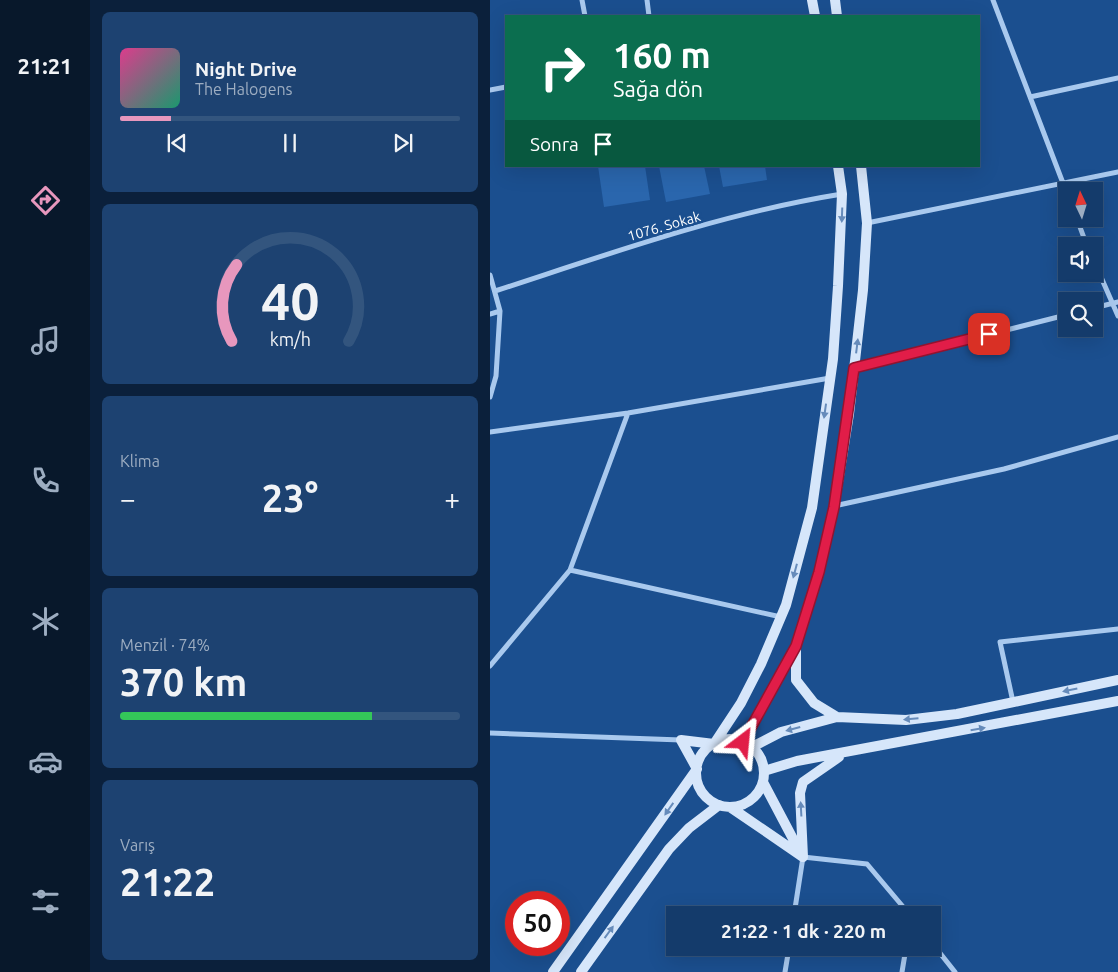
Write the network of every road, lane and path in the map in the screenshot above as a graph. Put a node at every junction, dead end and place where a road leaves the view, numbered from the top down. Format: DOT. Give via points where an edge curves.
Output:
graph roads {
  1 [pos="582,0"];
  2 [pos="647,0"];
  3 [pos="812,0"];
  4 [pos="835,0"];
  5 [pos="993,0"];
  6 [pos="585,15"];
  7 [pos="649,15"];
  8 [pos="815,15"];
  9 [pos="837,15"];
  10 [pos="1118,78"];
  11 [pos="505,87"];
  12 [pos="490,90"];
  13 [pos="1030,97"];
  14 [pos="838,167"];
  15 [pos="861,167"];
  16 [pos="1118,172"];
  17 [pos="1063,182"];
  18 [pos="1068,182"];
  19 [pos="1058,184"];
  20 [pos="842,194"];
  21 [pos="867,223"];
  22 [pos="490,275"];
  23 [pos="1103,279"];
  24 [pos="495,291"];
  25 [pos="1115,303"];
  26 [pos="500,311"];
  27 [pos="490,314"];
  28 [pos="1118,316"];
  29 [pos="1058,317"];
  30 [pos="854,368"];
  31 [pos="830,378"];
  32 [pos="490,397"];
  33 [pos="628,413"];
  34 [pos="490,432"];
  35 [pos="1118,437"];
  36 [pos="834,507"];
  37 [pos="570,570"];
  38 [pos="781,617"];
  39 [pos="1118,629"];
  40 [pos="796,646"];
  41 [pos="490,666"];
  42 [pos="1118,680"];
  43 [pos="1118,701"];
  44 [pos="1013,702"];
  45 [pos="838,717"];
  46 [pos="490,734"];
  47 [pos="681,740"];
  48 [pos="714,744"];
  49 [pos="747,745"];
  50 [pos="844,753"];
  51 [pos="697,769"];
  52 [pos="764,771"];
  53 [pos="763,782"];
  54 [pos="719,805"];
  55 [pos="730,807"];
  56 [pos="803,857"];
  57 [pos="795,906"];
  58 [pos="902,906"];
  59 [pos="941,954"];
  60 [pos="788,956"];
  61 [pos="905,956"];
  62 [pos="552,972"];
  63 [pos="581,972"];
  64 [pos="785,972"];
  65 [pos="902,972"];
  66 [pos="955,972"];
  1 -- 6 [label="street"];
  2 -- 7 [label="street"];
  3 -- 8 [label="main road"];
  4 -- 9 [label="main road"];
  5 -- 13 [label="street"];
  10 -- 13 [label="street"];
  11 -- 12 [label="street"];
  13 -- 17 [label="street"];
  14 -- 20 [label="main road"];
  15 -- 21 [label="main road"];
  16 -- 18 [label="street"];
  19 -- 21 [label="street"];
  20 -- 24 [label="street, 1076. Sokak" via="784,203 649,241"];
  20 -- 31 [label="main road, one-way"];
  30 -- 21 [label="main road, one-way"];
  22 -- 24 [label="street"];
  23 -- 25 [label="street"];
  24 -- 26 [label="street"];
  25 -- 28 [label="street"];
  26 -- 27 [label="street"];
  26 -- 32 [label="street" via="496,376"];
  29 -- 30 [label="street"];
  30 -- 36 [label="main road"];
  31 -- 33 [label="street"];
  31 -- 38 [label="main road, one-way" via="812,508"];
  33 -- 34 [label="street"];
  33 -- 37 [label="street"];
  35 -- 36 [label="street" via="1004,469"];
  36 -- 40 [label="main road" via="819,572"];
  37 -- 38 [label="street"];
  37 -- 41 [label="street"];
  38 -- 48 [label="main road" via="749,687"];
  39 -- 44 [label="street" via="1000,642"];
  40 -- 45 [label="main road" via="796,680 814,703"];
  40 -- 49 [label="main road"];
  42 -- 44 [label="main road, one-way"];
  50 -- 43 [label="main road, one-way"];
  44 -- 45 [label="main road, one-way" via="957,714 906,720"];
  45 -- 49 [label="main road, one-way"];
  46 -- 47 [label="street"];
  47 -- 48 [label="main road"];
  47 -- 51 [label="main road"];
  48 -- 49 [label="main road" via="724,740"];
  48 -- 51 [label="main road" via="706,750"];
  49 -- 52 [label="main road" via="762,762"];
  50 -- 52 [label="main road"];
  56 -- 50 [label="main road, one-way" via="800,793 803,782"];
  51 -- 54 [label="main road" via="702,791"];
  51 -- 62 [label="main road, one-way"];
  52 -- 53 [label="main road"];
  53 -- 55 [label="main road" via="751,800"];
  53 -- 56 [label="main road"];
  54 -- 55 [label="main road"];
  63 -- 54 [label="main road, one-way" via="669,849 689,828"];
  55 -- 56 [label="main road"];
  56 -- 57 [label="street"];
  56 -- 58 [label="street" via="867,864"];
  59 -- 66 [label="street"];
  60 -- 64 [label="street"];
  61 -- 65 [label="street"];
}
